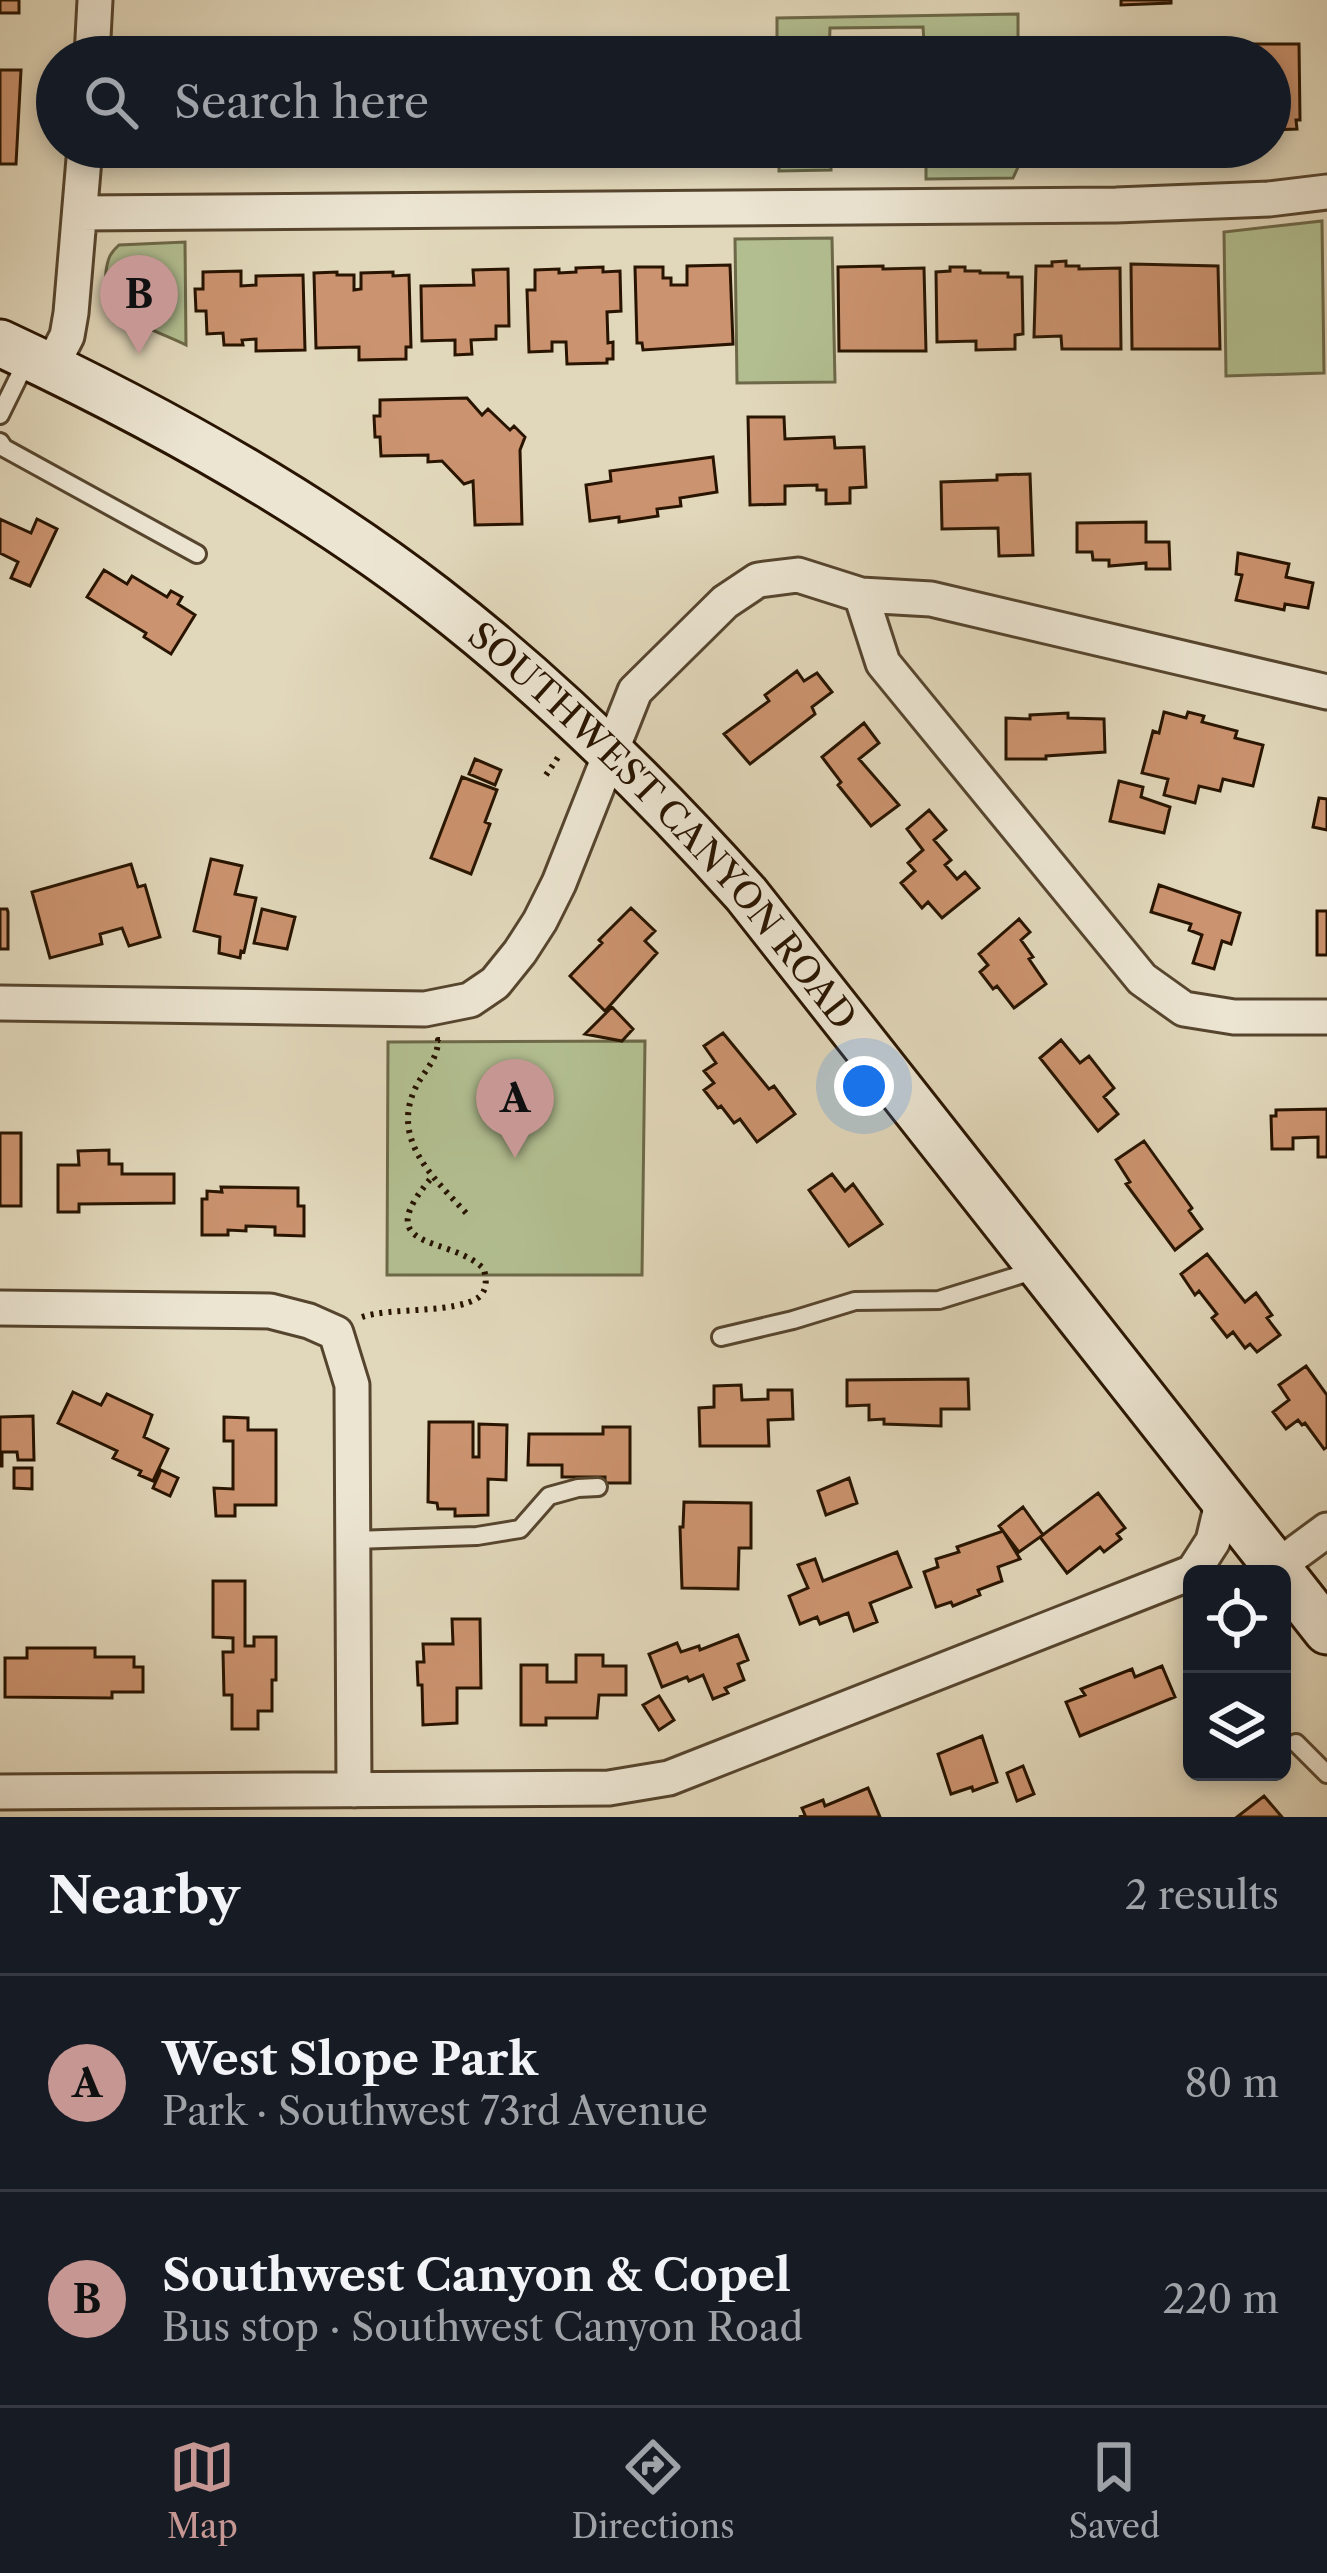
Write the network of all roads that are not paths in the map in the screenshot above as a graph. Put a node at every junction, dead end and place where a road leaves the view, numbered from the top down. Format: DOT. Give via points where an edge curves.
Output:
graph roads {
  1 [pos="95,0"];
  2 [pos="93,36"];
  3 [pos="83,168"];
  4 [pos="1327,193"];
  5 [pos="80,213"];
  6 [pos="27,356"];
  7 [pos="0,415"];
  8 [pos="0,442"];
  9 [pos="196,554"];
  10 [pos="861,595"];
  11 [pos="1327,692"];
  12 [pos="612,752"];
  13 [pos="0,1003"];
  14 [pos="1327,1017"];
  15 [pos="1042,1268"];
  16 [pos="0,1308"];
  17 [pos="721,1336"];
  18 [pos="598,1487"];
  19 [pos="1223,1499"];
  20 [pos="1327,1530"];
  21 [pos="353,1540"];
  22 [pos="1198,1565"];
  23 [pos="1276,1565"];
  24 [pos="1278,1565"];
  25 [pos="1183,1576"];
  26 [pos="1291,1584"];
  27 [pos="1327,1631"];
  28 [pos="1296,1743"];
  29 [pos="1327,1774"];
  30 [pos="354,1790"];
  31 [pos="0,1792"];
  1 -- 2 [label="street"];
  3 -- 5 [label="street"];
  4 -- 5 [label="street" via="1116,205"];
  5 -- 6 [label="street" via="67,336"];
  6 -- 7 [label="lane"];
  6 -- 12 [label="main road, SOUTHWEST CANYON ROAD" via="217,456 364,548 497,649"];
  8 -- 9 [label="lane"];
  10 -- 11 [label="street" via="931,599"];
  10 -- 12 [label="street" via="798,575 758,580 634,691"];
  10 -- 14 [label="street" via="883,663 1142,979 1184,1009"];
  12 -- 13 [label="street" via="540,921 495,983 470,1000 425,1009"];
  12 -- 15 [label="main road, SOUTHWEST CANYON ROAD" via="746,894"];
  15 -- 17 [label="lane" via="939,1300 856,1301"];
  15 -- 19 [label="main road, SOUTHWEST CANYON ROAD"];
  16 -- 21 [label="street" via="270,1311 336,1333 352,1385"];
  18 -- 21 [label="lane" via="549,1496 520,1528"];
  19 -- 22 [label="street"];
  19 -- 23 [label="main road, SOUTHWEST CANYON ROAD"];
  20 -- 24 [label="street"];
  21 -- 30 [label="street"];
  25 -- 30 [label="street" via="669,1778 609,1788"];
  26 -- 27 [label="main road, SOUTHWEST CANYON ROAD"];
  28 -- 29 [label="lane"];
  30 -- 31 [label="street"];
}
